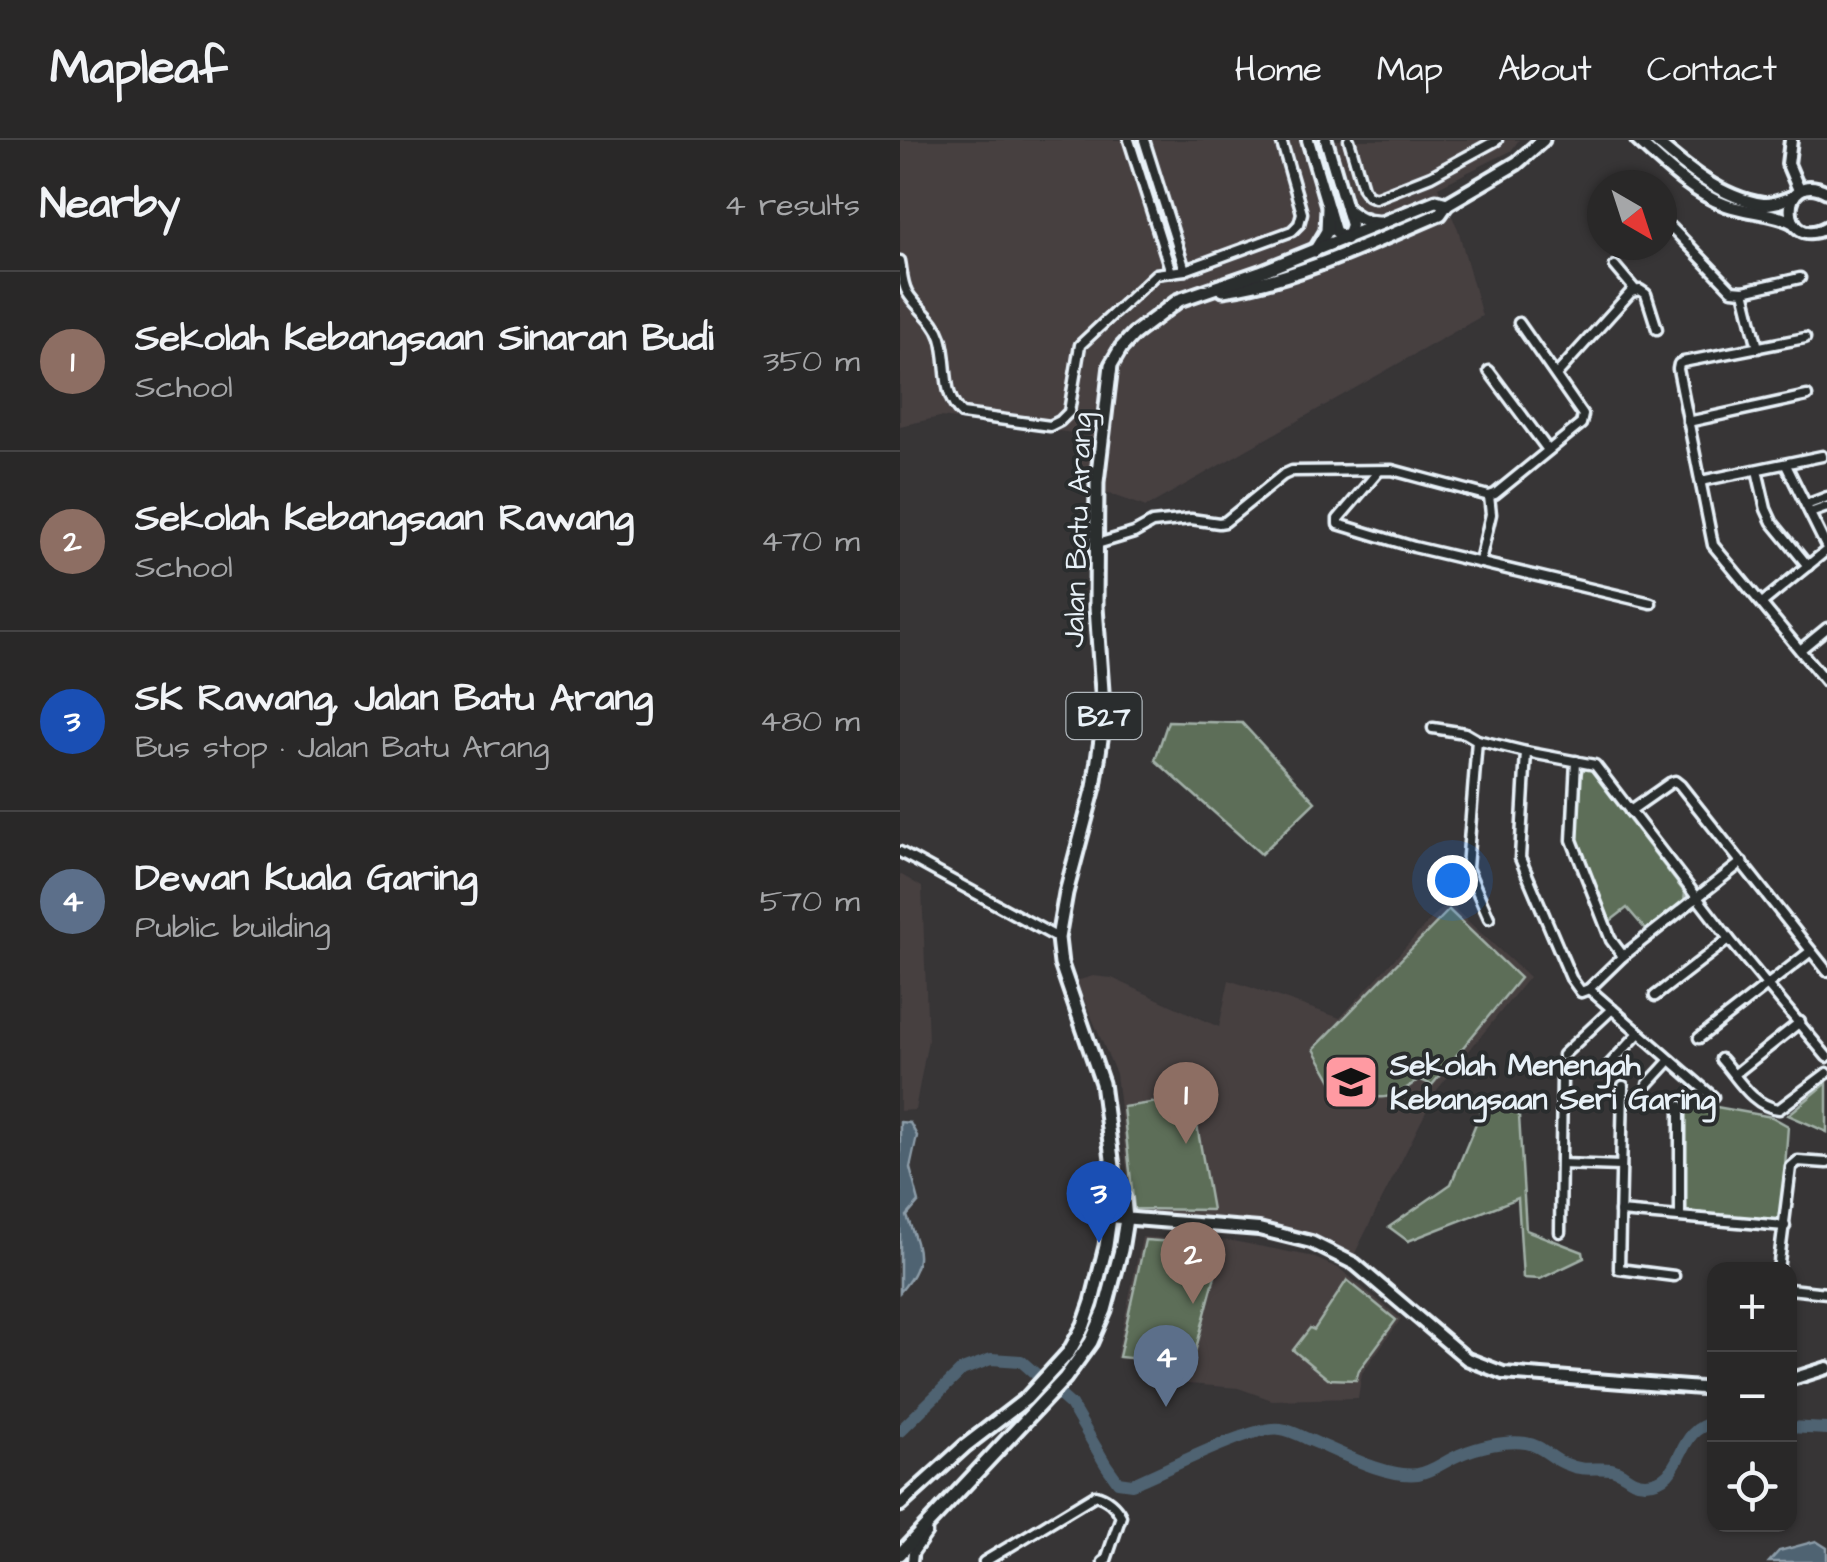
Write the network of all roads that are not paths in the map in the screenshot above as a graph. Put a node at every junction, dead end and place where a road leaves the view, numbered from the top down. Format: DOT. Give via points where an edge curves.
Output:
graph roads {
  1 [pos="1129,140"];
  2 [pos="1144,140"];
  3 [pos="1280,140"];
  4 [pos="1308,140"];
  5 [pos="1326,140"];
  6 [pos="1349,140"];
  7 [pos="1497,140"];
  8 [pos="1543,140"];
  9 [pos="1638,140"];
  10 [pos="1654,140"];
  11 [pos="1791,140"];
  12 [pos="1827,192"];
  13 [pos="1796,193"];
  14 [pos="1447,204"];
  15 [pos="1328,208"];
  16 [pos="1347,210"];
  17 [pos="1384,223"];
  18 [pos="1794,223"];
  19 [pos="1827,227"];
  20 [pos="1677,233"];
  21 [pos="1346,239"];
  22 [pos="1367,244"];
  23 [pos="1314,252"];
  24 [pos="1335,256"];
  25 [pos="900,261"];
  26 [pos="1615,266"];
  27 [pos="1185,270"];
  28 [pos="1171,272"];
  29 [pos="1800,278"];
  30 [pos="1208,290"];
  31 [pos="1636,291"];
  32 [pos="1744,291"];
  33 [pos="1519,323"];
  34 [pos="1658,329"];
  35 [pos="1805,338"];
  36 [pos="1758,348"];
  37 [pos="1489,371"];
  38 [pos="1556,374"];
  39 [pos="1806,396"];
  40 [pos="1688,422"];
  41 [pos="1548,450"];
  42 [pos="1822,456"];
  43 [pos="1786,464"];
  44 [pos="1756,470"];
  45 [pos="1378,472"];
  46 [pos="1701,482"];
  47 [pos="1489,496"];
  48 [pos="1827,497"];
  49 [pos="1827,506"];
  50 [pos="1808,509"];
  51 [pos="1096,544"];
  52 [pos="1827,549"];
  53 [pos="1480,561"];
  54 [pos="1808,566"];
  55 [pos="1762,602"];
  56 [pos="1651,603"];
  57 [pos="1827,628"];
  58 [pos="1800,650"];
  59 [pos="1827,683"];
  60 [pos="1433,728"];
  61 [pos="1477,740"];
  62 [pos="1526,752"];
  63 [pos="1576,761"];
  64 [pos="1630,811"];
  65 [pos="900,852"];
  66 [pos="1742,862"];
  67 [pos="1697,898"];
  68 [pos="1489,918"];
  69 [pos="1058,938"];
  70 [pos="1729,938"];
  71 [pos="1811,951"];
  72 [pos="1623,956"];
  73 [pos="1827,971"];
  74 [pos="1767,983"];
  75 [pos="1589,989"];
  76 [pos="1655,996"];
  77 [pos="1612,1009"];
  78 [pos="1800,1022"];
  79 [pos="1638,1032"];
  80 [pos="1699,1038"];
  81 [pos="1563,1056"];
  82 [pos="1827,1057"];
  83 [pos="1722,1059"];
  84 [pos="1670,1060"];
  85 [pos="1610,1064"];
  86 [pos="1827,1073"];
  87 [pos="1735,1074"];
  88 [pos="1562,1076"];
  89 [pos="1648,1084"];
  90 [pos="1622,1086"];
  91 [pos="1713,1097"];
  92 [pos="1680,1106"];
  93 [pos="1827,1163"];
  94 [pos="1561,1164"];
  95 [pos="1621,1166"];
  96 [pos="1115,1182"];
  97 [pos="1620,1212"];
  98 [pos="1680,1216"];
  99 [pos="1109,1217"];
  100 [pos="1126,1219"];
  101 [pos="1785,1226"];
  102 [pos="1560,1232"];
  103 [pos="1779,1262"];
  104 [pos="1674,1276"];
  105 [pos="1797,1291"];
  106 [pos="1827,1293"];
  107 [pos="1827,1368"];
  108 [pos="1797,1378"];
  109 [pos="1707,1388"];
  110 [pos="965,1486"];
  111 [pos="900,1505"];
  112 [pos="900,1554"];
  113 [pos="1104,1561"];
  114 [pos="912,1562"];
  115 [pos="984,1562"];
  1 -- 28 [label="street"];
  2 -- 27 [label="street"];
  3 -- 27 [label="street" via="1302,213 1299,224"];
  4 -- 15 [label="street"];
  5 -- 16 [label="street"];
  6 -- 7 [label="street" via="1363,188 1375,198"];
  8 -- 14 [label="main road, Jalan Batu Arang / B27"];
  9 -- 18 [label="street" via="1697,191"];
  10 -- 13 [label="street" via="1734,194 1776,204"];
  11 -- 13 [label="street" via="1788,164"];
  12 -- 13 [label="street" via="1814,186"];
  13 -- 18 [label="street" via="1789,210"];
  14 -- 17 [label="main road, Jalan Batu Arang / B27" via="1436,202"];
  14 -- 22 [label="main road" via="1440,214"];
  15 -- 21 [label="street" via="1335,231"];
  15 -- 23 [label="main road" via="1327,230"];
  16 -- 17 [label="main road"];
  16 -- 21 [label="street"];
  17 -- 21 [label="main road, Jalan Batu Arang / B27"];
  18 -- 19 [label="street" via="1806,232"];
  20 -- 32 [label="street" via="1732,290"];
  21 -- 22 [label="main road"];
  21 -- 23 [label="main road, Jalan Batu Arang / B27"];
  21 -- 24 [label="main road"];
  22 -- 24 [label="main road"];
  23 -- 30 [label="main road, Jalan Batu Arang / B27"];
  24 -- 30 [label="main road" via="1276,279"];
  25 -- 28 [label="street" via="904,288 939,332 954,407 962,414 1050,426 1068,412 1080,345 1156,274"];
  26 -- 31 [label="street"];
  27 -- 28 [label="street"];
  29 -- 32 [label="street"];
  30 -- 51 [label="main road, Jalan Batu Arang / B27" via="1179,300 1134,334 1112,364"];
  31 -- 34 [label="street" via="1646,294"];
  31 -- 38 [label="street"];
  32 -- 36 [label="street"];
  33 -- 38 [label="street"];
  35 -- 36 [label="street"];
  36 -- 40 [label="street" via="1679,364"];
  37 -- 41 [label="street"];
  38 -- 41 [label="street" via="1583,420"];
  39 -- 40 [label="street"];
  40 -- 46 [label="street"];
  41 -- 47 [label="street"];
  42 -- 43 [label="street"];
  43 -- 44 [label="street"];
  43 -- 50 [label="street"];
  44 -- 46 [label="street"];
  44 -- 54 [label="street" via="1772,522"];
  45 -- 47 [label="street"];
  45 -- 51 [label="street" via="1292,471 1226,522 1152,523"];
  45 -- 53 [label="street" via="1338,524"];
  46 -- 55 [label="street" via="1714,544"];
  47 -- 53 [label="street"];
  48 -- 50 [label="street"];
  49 -- 50 [label="street"];
  50 -- 52 [label="street"];
  51 -- 69 [label="main road, Jalan Batu Arang / B27" via="1104,720"];
  52 -- 54 [label="street"];
  53 -- 56 [label="street"];
  54 -- 55 [label="street"];
  55 -- 58 [label="street"];
  57 -- 58 [label="street"];
  58 -- 59 [label="street"];
  60 -- 61 [label="street"];
  61 -- 62 [label="street"];
  61 -- 68 [label="street" via="1468,868"];
  62 -- 63 [label="street"];
  62 -- 75 [label="street" via="1520,858 1576,986"];
  63 -- 64 [label="street" via="1595,766"];
  63 -- 72 [label="street" via="1572,840"];
  64 -- 66 [label="street" via="1675,782"];
  64 -- 67 [label="street"];
  65 -- 69 [label="street"];
  66 -- 67 [label="street"];
  66 -- 71 [label="street"];
  67 -- 70 [label="street"];
  67 -- 72 [label="street"];
  69 -- 96 [label="main road, Jalan Batu Arang / B27" via="1102,1083"];
  70 -- 74 [label="street"];
  70 -- 76 [label="street"];
  71 -- 73 [label="street"];
  71 -- 74 [label="street"];
  72 -- 75 [label="street"];
  74 -- 78 [label="street"];
  74 -- 80 [label="street"];
  75 -- 77 [label="street"];
  77 -- 79 [label="street"];
  77 -- 81 [label="street"];
  78 -- 82 [label="street"];
  78 -- 87 [label="street"];
  79 -- 84 [label="street"];
  79 -- 85 [label="street"];
  83 -- 87 [label="street"];
  84 -- 89 [label="street"];
  84 -- 91 [label="street"];
  86 -- 87 [label="street" via="1774,1110"];
  88 -- 94 [label="street"];
  90 -- 95 [label="street"];
  92 -- 98 [label="street"];
  93 -- 101 [label="street" via="1798,1161 1791,1167"];
  94 -- 95 [label="street"];
  94 -- 102 [label="street"];
  95 -- 97 [label="street"];
  96 -- 99 [label="main road, Jalan Batu Arang / B27"];
  96 -- 100 [label="main road, Jalan Batu Arang / B27"];
  97 -- 98 [label="street"];
  97 -- 104 [label="street" via="1618,1269"];
  98 -- 101 [label="street"];
  99 -- 100 [label="street"];
  99 -- 111 [label="main road, Jalan Batu Arang / B27" via="1100,1274 1069,1352 1026,1399"];
  100 -- 109 [label="street" via="1259,1229 1311,1242 1356,1264 1468,1358 1503,1373"];
  100 -- 110 [label="main road, Jalan Batu Arang / B27" via="1104,1310 1080,1361"];
  101 -- 103 [label="street"];
  105 -- 106 [label="street"];
  107 -- 108 [label="street"];
  110 -- 112 [label="main road, Jalan Batu Arang / B27"];
  110 -- 114 [label="street"];
  113 -- 115 [label="street" via="1122,1516 1095,1495"];
}
